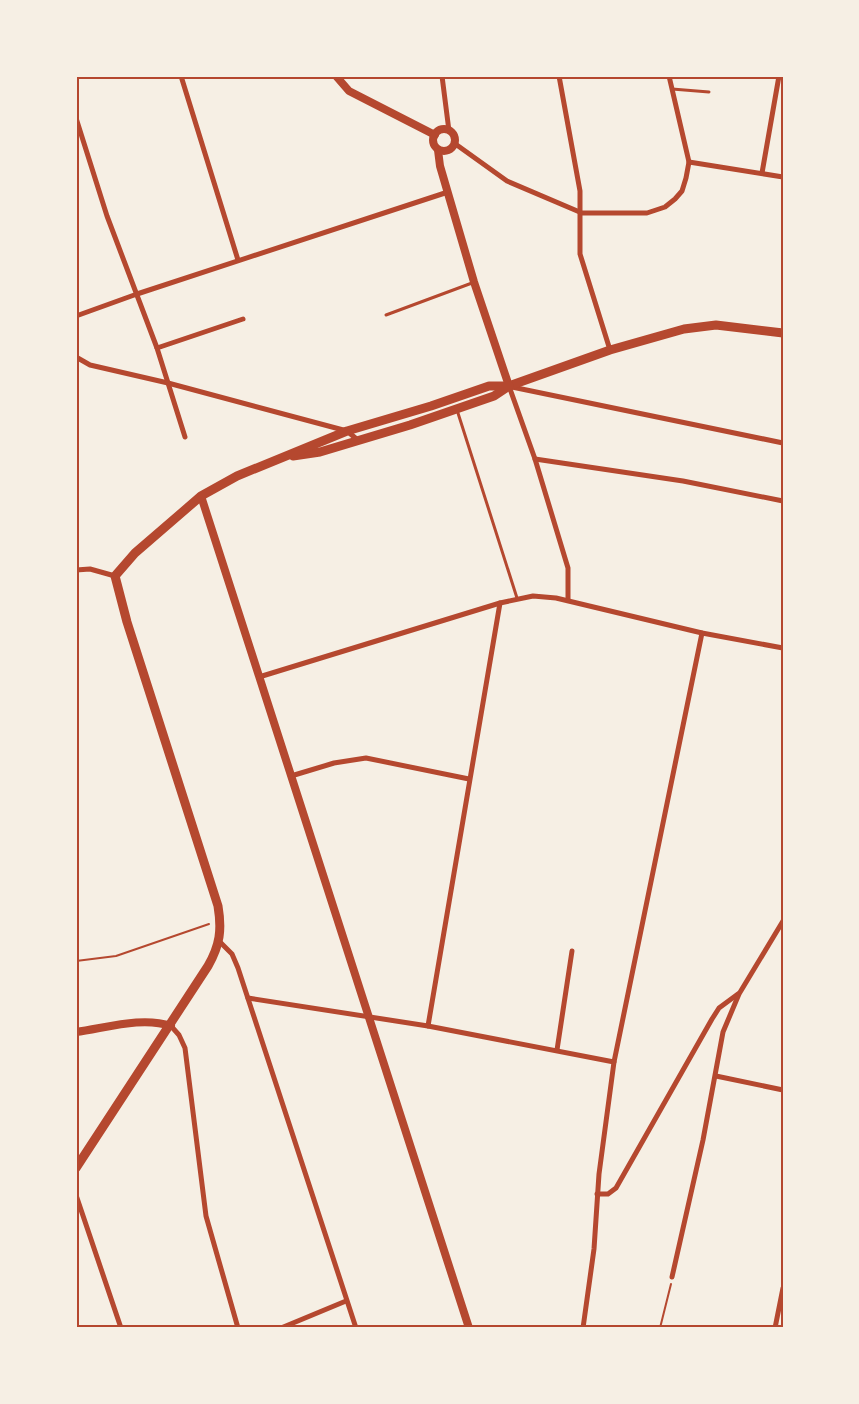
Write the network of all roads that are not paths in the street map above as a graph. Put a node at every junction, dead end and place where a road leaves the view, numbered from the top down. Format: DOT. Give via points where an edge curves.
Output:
graph roads {
  1 [pos="181,76"];
  2 [pos="336,76"];
  3 [pos="442,76"];
  4 [pos="559,76"];
  5 [pos="670,76"];
  6 [pos="779,76"];
  7 [pos="672,89"];
  8 [pos="709,92"];
  9 [pos="76,118"];
  10 [pos="450,131"];
  11 [pos="434,135"];
  12 [pos="454,143"];
  13 [pos="438,150"];
  14 [pos="689,162"];
  15 [pos="762,173"];
  16 [pos="783,177"];
  17 [pos="448,192"];
  18 [pos="582,213"];
  19 [pos="238,260"];
  20 [pos="474,282"];
  21 [pos="137,294"];
  22 [pos="386,315"];
  23 [pos="76,316"];
  24 [pos="243,319"];
  25 [pos="783,333"];
  26 [pos="157,348"];
  27 [pos="610,350"];
  28 [pos="76,357"];
  29 [pos="168,383"];
  30 [pos="509,386"];
  31 [pos="457,409"];
  32 [pos="347,431"];
  33 [pos="184,437"];
  34 [pos="360,442"];
  35 [pos="783,443"];
  36 [pos="282,458"];
  37 [pos="534,459"];
  38 [pos="201,496"];
  39 [pos="783,501"];
  40 [pos="76,570"];
  41 [pos="115,576"];
  42 [pos="517,598"];
  43 [pos="568,600"];
  44 [pos="500,603"];
  45 [pos="702,633"];
  46 [pos="783,648"];
  47 [pos="259,677"];
  48 [pos="291,776"];
  49 [pos="469,779"];
  50 [pos="783,921"];
  51 [pos="220,942"];
  52 [pos="572,951"];
  53 [pos="739,994"];
  54 [pos="248,998"];
  55 [pos="370,1017"];
  56 [pos="171,1026"];
  57 [pos="428,1026"];
  58 [pos="76,1032"];
  59 [pos="557,1050"];
  60 [pos="614,1062"];
  61 [pos="716,1076"];
  62 [pos="783,1090"];
  63 [pos="76,1168"];
  64 [pos="597,1194"];
  65 [pos="76,1195"];
  66 [pos="672,1277"];
  67 [pos="783,1288"];
  68 [pos="346,1302"];
  69 [pos="781,1302"];
  70 [pos="121,1328"];
  71 [pos="238,1328"];
  72 [pos="281,1328"];
  73 [pos="356,1328"];
  74 [pos="468,1328"];
  75 [pos="582,1328"];
  76 [pos="775,1328"];
  1 -- 19 [label="street"];
  2 -- 11 [label="street" via="349,91"];
  3 -- 10 [label="street"];
  4 -- 18 [label="street"];
  5 -- 7 [label="street"];
  6 -- 15 [label="street"];
  7 -- 8 [label="lane"];
  7 -- 14 [label="street"];
  9 -- 21 [label="street" via="107,216"];
  10 -- 11 [label="street"];
  10 -- 12 [label="street"];
  11 -- 13 [label="street"];
  12 -- 13 [label="street" via="449,150"];
  12 -- 18 [label="street" via="507,181"];
  13 -- 17 [label="street"];
  14 -- 15 [label="street"];
  14 -- 18 [label="street" via="682,191 665,207 647,213"];
  15 -- 16 [label="street"];
  17 -- 19 [label="street"];
  17 -- 20 [label="street"];
  18 -- 27 [label="street" via="580,254"];
  19 -- 21 [label="street"];
  20 -- 22 [label="lane"];
  20 -- 30 [label="street"];
  21 -- 23 [label="street"];
  21 -- 26 [label="street"];
  24 -- 26 [label="street"];
  25 -- 27 [label="main road" via="716,325 684,329"];
  26 -- 29 [label="street"];
  27 -- 30 [label="main road"];
  28 -- 29 [label="street" via="90,365"];
  29 -- 32 [label="street"];
  29 -- 33 [label="street"];
  30 -- 31 [label="main road" via="494,396"];
  30 -- 32 [label="main road" via="489,386"];
  30 -- 35 [label="street"];
  30 -- 37 [label="street"];
  31 -- 34 [label="main road"];
  31 -- 42 [label="lane"];
  32 -- 34 [label="street"];
  32 -- 36 [label="main road"];
  34 -- 36 [label="main road"];
  36 -- 38 [label="main road" via="237,476"];
  37 -- 39 [label="street" via="683,481"];
  37 -- 43 [label="street" via="568,568"];
  38 -- 41 [label="main road" via="134,553"];
  38 -- 47 [label="street"];
  40 -- 41 [label="street" via="90,569"];
  41 -- 51 [label="main road" via="126,622 218,906"];
  42 -- 43 [label="street" via="533,596"];
  42 -- 44 [label="street"];
  43 -- 45 [label="street"];
  44 -- 47 [label="street"];
  44 -- 49 [label="street"];
  45 -- 46 [label="street"];
  45 -- 60 [label="street"];
  47 -- 48 [label="street"];
  48 -- 49 [label="street" via="334,763 366,758"];
  48 -- 55 [label="street"];
  49 -- 57 [label="street"];
  50 -- 53 [label="street"];
  51 -- 54 [label="street" via="232,954"];
  51 -- 56 [label="main road"];
  52 -- 59 [label="street"];
  53 -- 61 [label="street" via="723,1032"];
  53 -- 64 [label="street" via="719,1008 712,1019 616,1188 608,1194"];
  54 -- 55 [label="street"];
  54 -- 68 [label="street"];
  55 -- 57 [label="street"];
  55 -- 74 [label="street"];
  56 -- 58 [label="street" via="141,1022"];
  56 -- 63 [label="main road"];
  56 -- 71 [label="street" via="185,1048 206,1216"];
  57 -- 59 [label="street"];
  59 -- 60 [label="street"];
  60 -- 64 [label="street"];
  61 -- 62 [label="street"];
  61 -- 66 [label="street"];
  64 -- 75 [label="street" via="594,1250"];
  65 -- 70 [label="street"];
  67 -- 69 [label="street"];
  68 -- 72 [label="street"];
  68 -- 73 [label="street"];
  69 -- 76 [label="street"];
}
